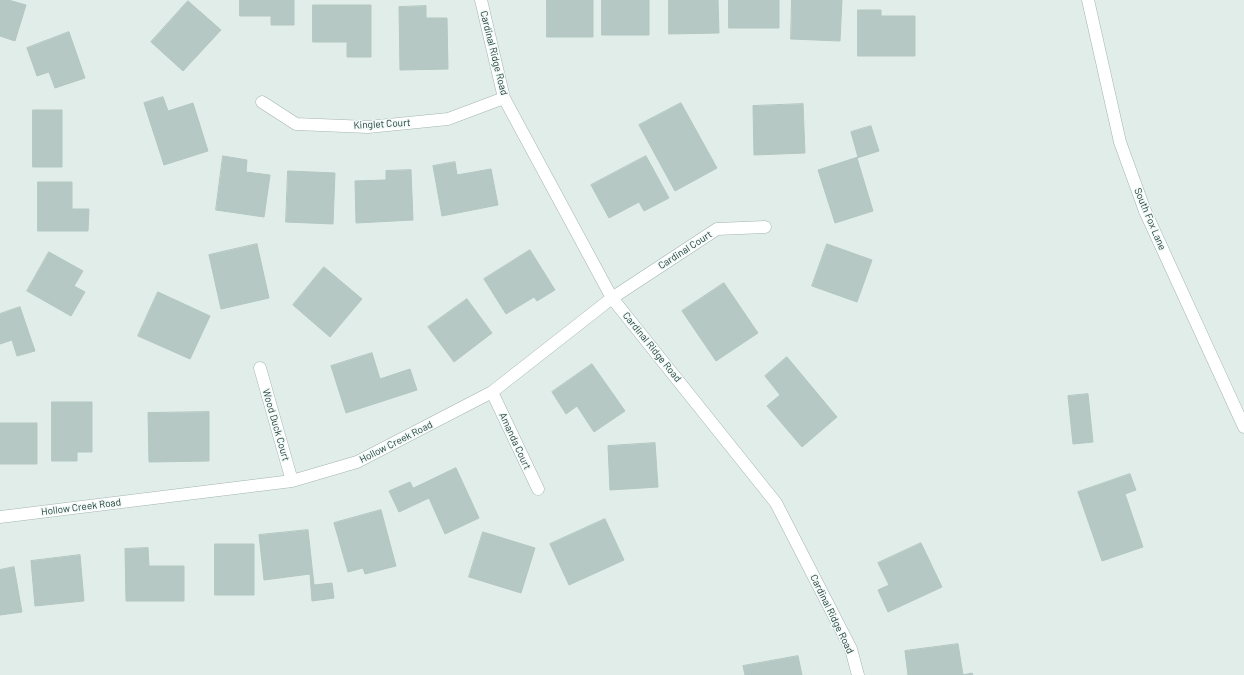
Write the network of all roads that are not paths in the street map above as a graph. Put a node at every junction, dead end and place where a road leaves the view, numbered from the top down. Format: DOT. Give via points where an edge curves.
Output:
graph roads {
  1 [pos="481,0"];
  2 [pos="1088,0"];
  3 [pos="504,98"];
  4 [pos="262,102"];
  5 [pos="765,227"];
  6 [pos="612,298"];
  7 [pos="260,368"];
  8 [pos="492,392"];
  9 [pos="1244,427"];
  10 [pos="292,481"];
  11 [pos="538,489"];
  12 [pos="0,517"];
  13 [pos="858,675"];
  1 -- 3 [label="street, Cardinal Ridge Road"];
  2 -- 9 [label="street, South Fox Lane" via="1120,142 1142,204"];
  3 -- 4 [label="street, Kinglet Court" via="448,119 368,127 296,124"];
  3 -- 6 [label="street, Cardinal Ridge Road"];
  5 -- 6 [label="street, Cardinal Court" via="718,229"];
  6 -- 8 [label="street, Hollow Creek Road"];
  6 -- 13 [label="street, Cardinal Ridge Road" via="776,502 851,649"];
  7 -- 10 [label="street, Wood Duck Court"];
  8 -- 10 [label="street, Hollow Creek Road" via="357,462"];
  8 -- 11 [label="street, Amanda Court"];
  10 -- 12 [label="street, Hollow Creek Road"];
}
